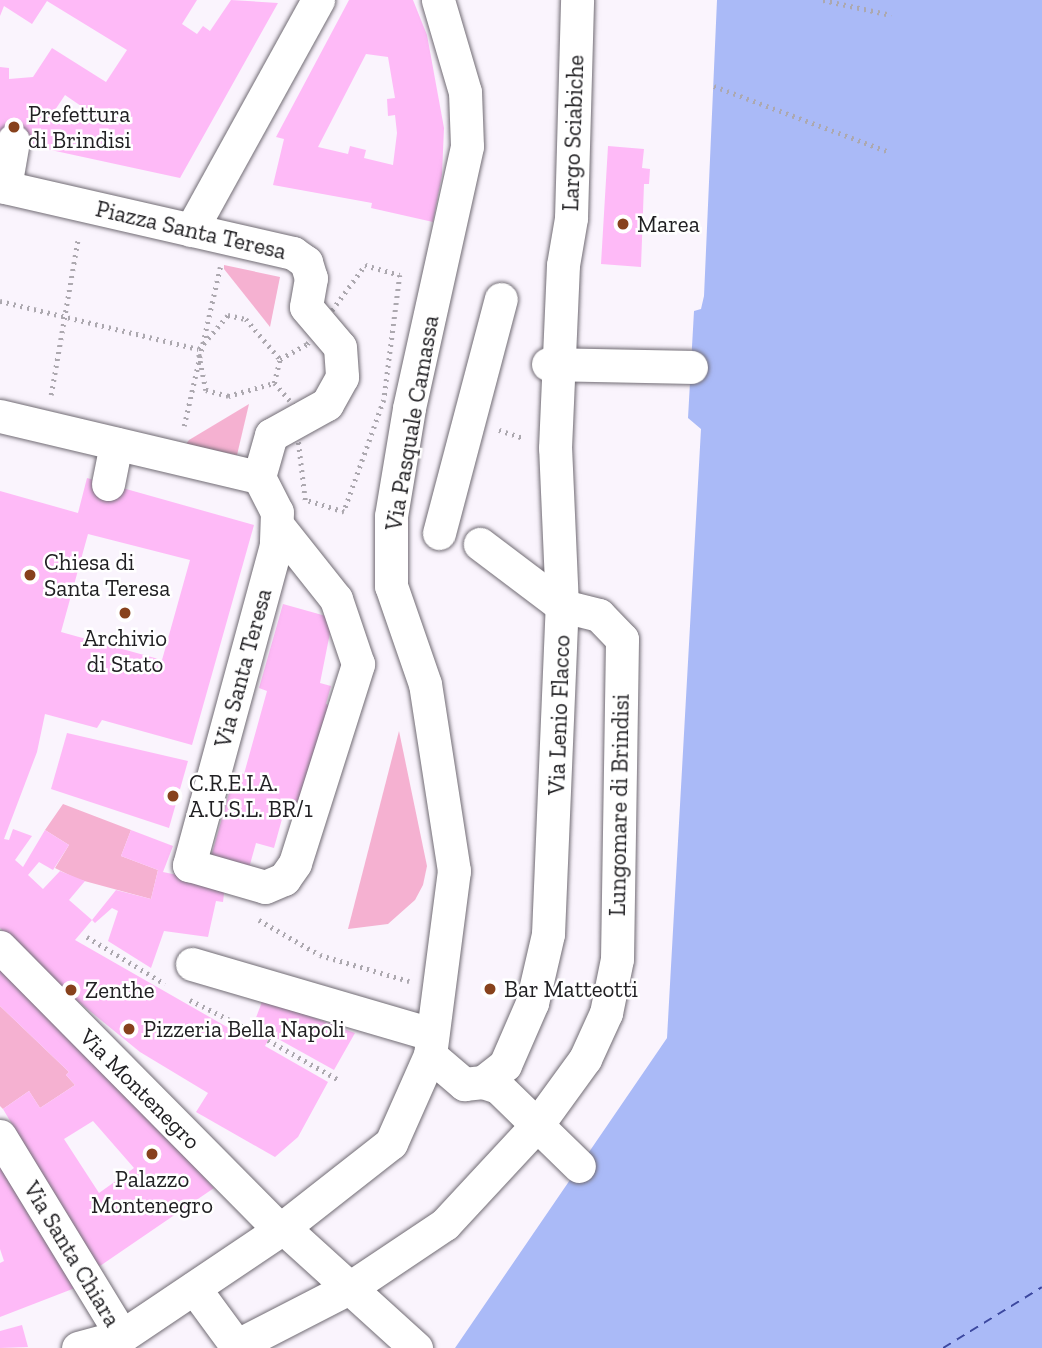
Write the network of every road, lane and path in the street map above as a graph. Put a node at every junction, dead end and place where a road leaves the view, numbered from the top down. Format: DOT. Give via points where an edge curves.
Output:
graph roads {
  1 [pos="318,0"];
  2 [pos="438,0"];
  3 [pos="577,0"];
  4 [pos="823,0"];
  5 [pos="891,15"];
  6 [pos="713,86"];
  7 [pos="13,141"];
  8 [pos="887,151"];
  9 [pos="2,187"];
  10 [pos="82,205"];
  11 [pos="191,230"];
  12 [pos="228,238"];
  13 [pos="563,265"];
  14 [pos="396,294"];
  15 [pos="501,299"];
  16 [pos="0,301"];
  17 [pos="64,317"];
  18 [pos="315,333"];
  19 [pos="198,349"];
  20 [pos="280,359"];
  21 [pos="553,363"];
  22 [pos="691,367"];
  23 [pos="0,416"];
  24 [pos="297,423"];
  25 [pos="46,427"];
  26 [pos="183,431"];
  27 [pos="117,444"];
  28 [pos="259,477"];
  29 [pos="108,484"];
  30 [pos="349,488"];
  31 [pos="279,527"];
  32 [pos="439,533"];
  33 [pos="480,544"];
  34 [pos="562,606"];
  35 [pos="253,916"];
  36 [pos="0,947"];
  37 [pos="192,964"];
  38 [pos="436,989"];
  39 [pos="268,1040"];
  40 [pos="431,1044"];
  41 [pos="339,1080"];
  42 [pos="483,1082"];
  43 [pos="537,1125"];
  44 [pos="0,1136"];
  45 [pos="579,1166"];
  46 [pos="284,1231"];
  47 [pos="351,1287"];
  48 [pos="194,1288"];
  49 [pos="122,1336"];
  50 [pos="237,1347"];
  51 [pos="78,1348"];
  52 [pos="416,1348"];
  1 -- 11 [label="street"];
  2 -- 38 [label="street, Via Pasquale Camassa" via="465,92 467,146 409,408 391,544 391,586 425,684 454,871"];
  3 -- 13 [label="street, Largo Sciabiche" via="571,218"];
  4 -- 5 [label="path"];
  6 -- 8 [label="path"];
  7 -- 9 [label="street"];
  9 -- 10 [label="street, Piazza Santa Teresa"];
  10 -- 11 [label="street, Piazza Santa Teresa"];
  10 -- 17 [label="path"];
  11 -- 12 [label="street, Piazza Santa Teresa"];
  12 -- 18 [label="street, Piazza Santa Teresa" via="300,256 310,270 306,307"];
  12 -- 19 [label="path"];
  13 -- 21 [label="street, Via Lenio Flacco"];
  14 -- 18 [label="path" via="400,275 365,265"];
  15 -- 32 [label="street"];
  16 -- 17 [label="path"];
  17 -- 19 [label="path"];
  17 -- 25 [label="path"];
  18 -- 20 [label="path"];
  18 -- 24 [label="street, Piazza Santa Teresa" via="340,347 342,377 327,404"];
  19 -- 20 [label="path" via="228,315 246,319"];
  19 -- 20 [label="path" via="206,390 228,396 274,383"];
  19 -- 26 [label="path"];
  21 -- 22 [label="street"];
  21 -- 34 [label="street, Via Lenio Flacco"];
  23 -- 25 [label="street"];
  24 -- 28 [label="street, Piazza Santa Teresa" via="271,435"];
  24 -- 30 [label="path" via="305,500 344,512"];
  25 -- 27 [label="street"];
  27 -- 28 [label="street"];
  27 -- 29 [label="street"];
  28 -- 31 [label="street, Via Santa Teresa" via="275,503"];
  31 -- 31 [label="street, Via Santa Teresa" via="189,864 265,887 284,878 295,863 359,664 336,599"];
  33 -- 34 [label="street, Lungomare di Brindisi"];
  34 -- 42 [label="street, Via Lenio Flacco" via="548,934 519,1041 505,1065"];
  34 -- 43 [label="street, Lungomare di Brindisi" via="599,615 622,639 617,959 606,1013 585,1059"];
  35 -- 38 [label="path" via="320,955"];
  36 -- 46 [label="street, Via Montenegro"];
  37 -- 40 [label="street"];
  38 -- 40 [label="street, Via Pasquale Camassa"];
  39 -- 41 [label="path"];
  40 -- 42 [label="street" via="464,1084"];
  40 -- 46 [label="street, Via Pasquale Camassa" via="391,1143"];
  42 -- 43 [label="street" via="498,1087"];
  43 -- 45 [label="street"];
  43 -- 47 [label="street, Lungomare di Brindisi" via="445,1224"];
  44 -- 49 [label="street, Via Santa Chiara"];
  46 -- 47 [label="street"];
  46 -- 48 [label="street, Via Pasquale Camassa"];
  47 -- 50 [label="street, Lungomare di Brindisi"];
  47 -- 52 [label="street"];
  48 -- 49 [label="street, Via Pasquale Camassa"];
  48 -- 50 [label="street, Lungomare di Brindisi"];
  49 -- 51 [label="street, Via Pasquale Camassa"];
}
